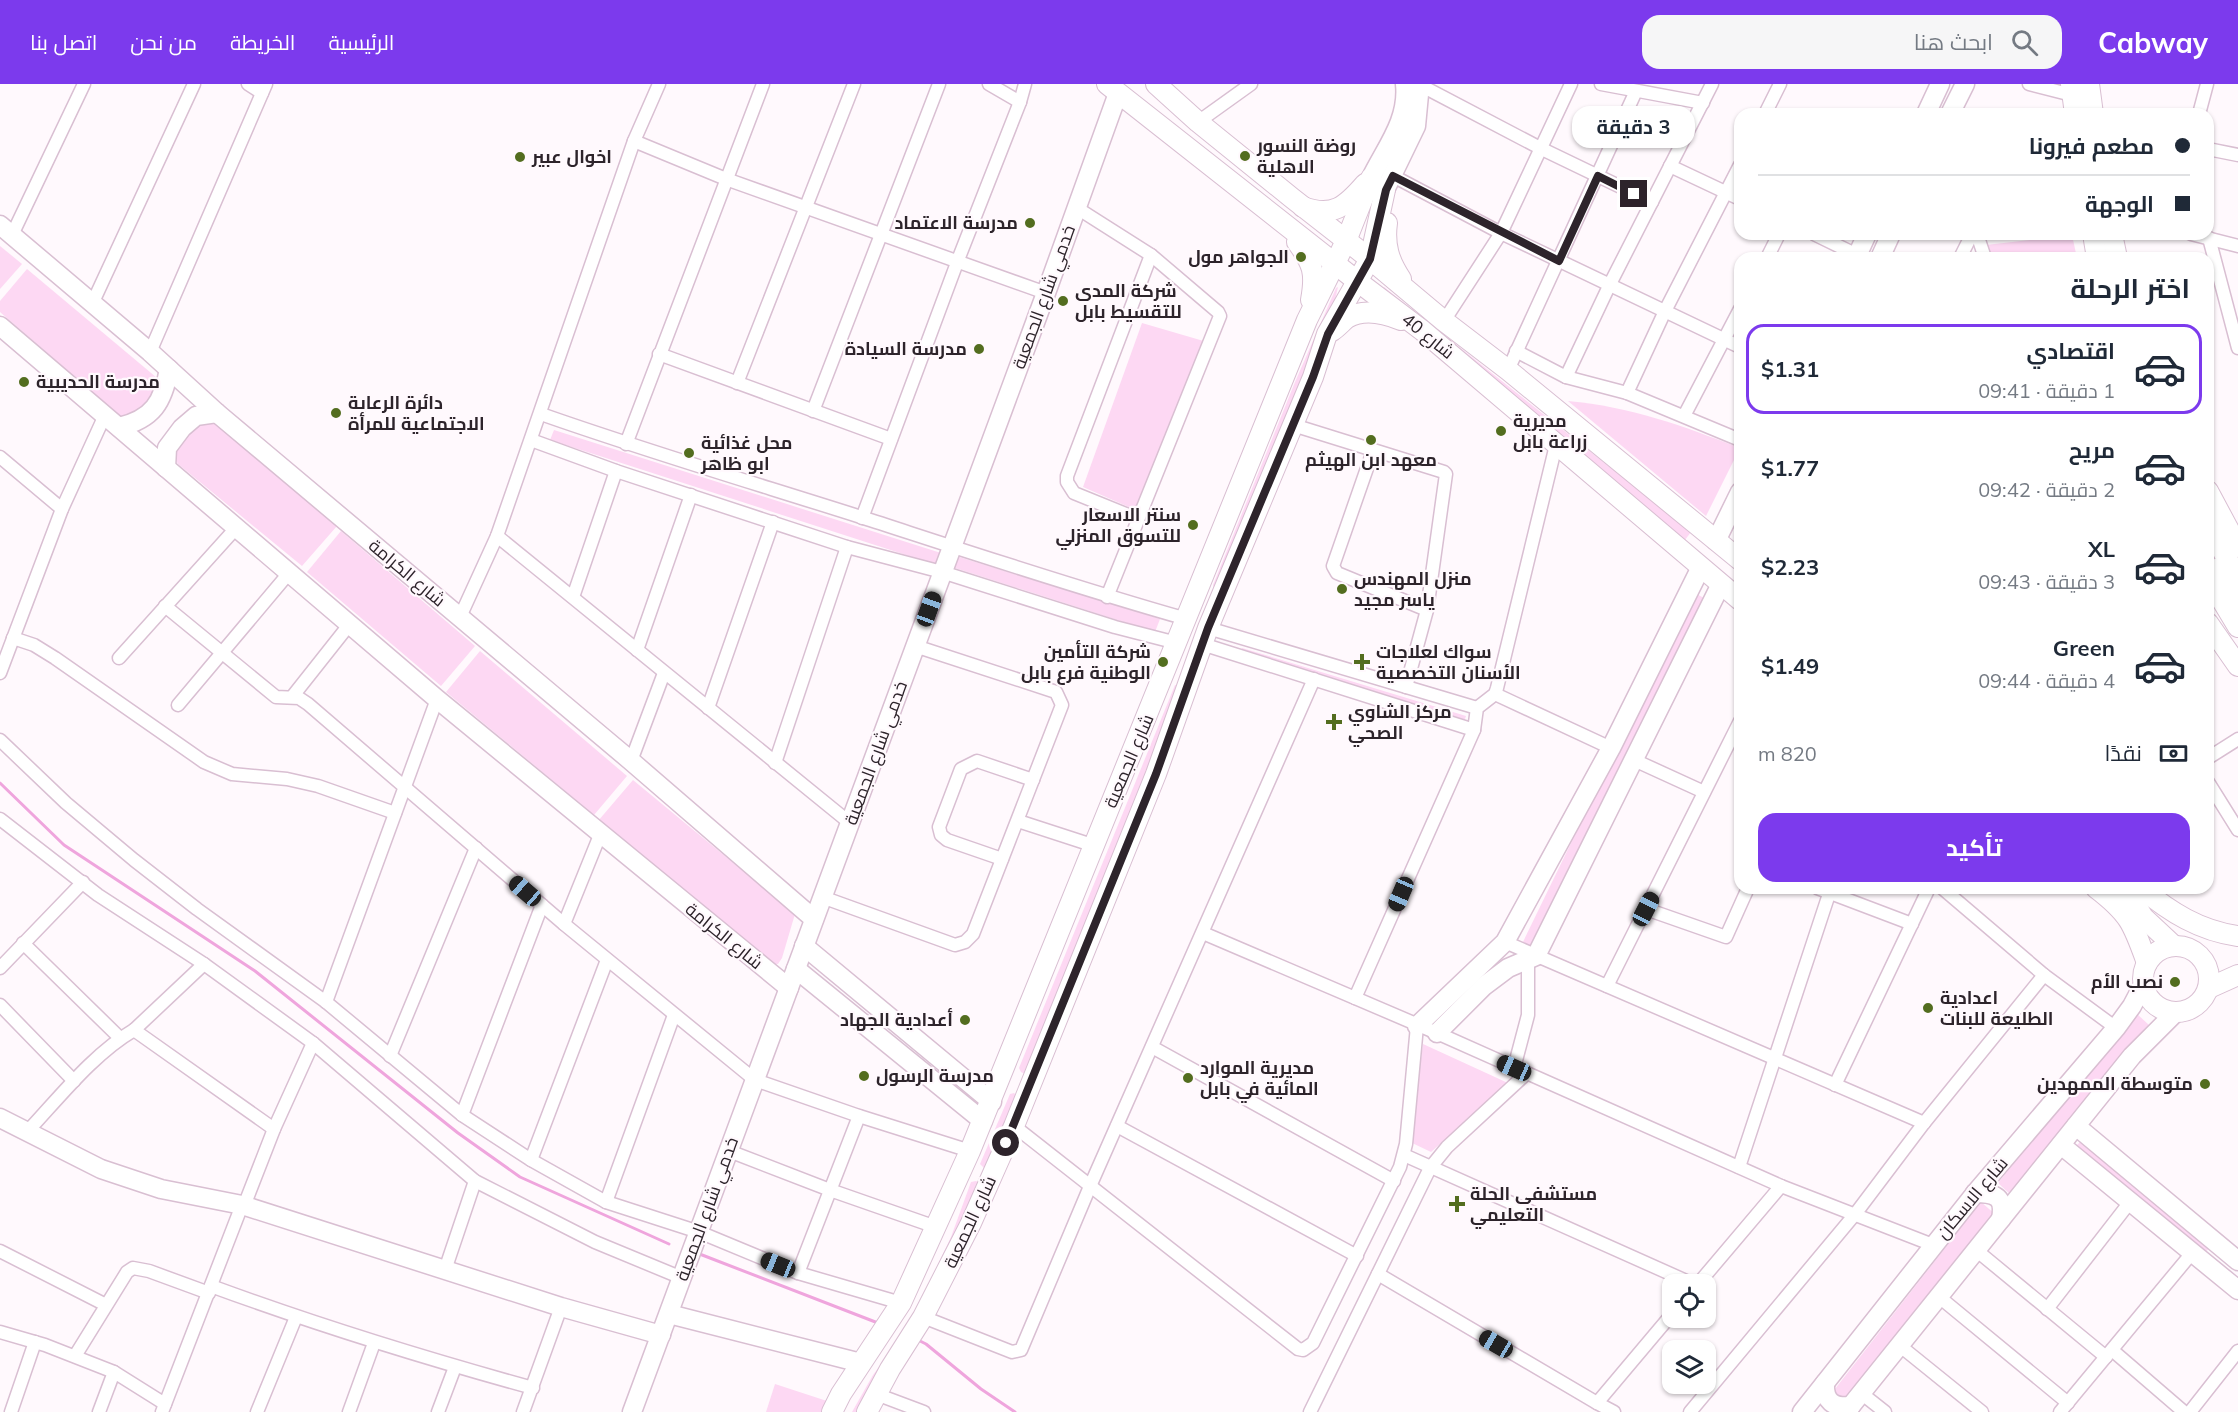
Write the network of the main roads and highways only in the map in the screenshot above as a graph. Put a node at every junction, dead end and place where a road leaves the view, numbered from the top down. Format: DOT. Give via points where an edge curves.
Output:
graph roads {
  1 [pos="1156,84"];
  2 [pos="2089,84"];
  3 [pos="1112,88"];
  4 [pos="2092,108"];
  5 [pos="1383,181"];
  6 [pos="1292,198"];
  7 [pos="1283,223"];
  8 [pos="1346,241"];
  9 [pos="1370,259"];
  10 [pos="1334,263"];
  11 [pos="1357,282"];
  12 [pos="1428,307"];
  13 [pos="1307,320"];
  14 [pos="1423,331"];
  15 [pos="1328,334"];
  16 [pos="1611,456"];
  17 [pos="1595,478"];
  18 [pos="2214,501"];
  19 [pos="2214,535"];
  20 [pos="2237,537"];
  21 [pos="1734,552"];
  22 [pos="2214,558"];
  23 [pos="2238,579"];
  24 [pos="2214,587"];
  25 [pos="1734,595"];
  26 [pos="2238,600"];
  27 [pos="2238,627"];
  28 [pos="2214,632"];
  29 [pos="1170,662"];
  30 [pos="2238,666"];
  31 [pos="1193,668"];
  32 [pos="1162,681"];
  33 [pos="1187,687"];
  34 [pos="1128,764"];
  35 [pos="1156,774"];
  36 [pos="1106,815"];
  37 [pos="1135,827"];
  38 [pos="2104,894"];
  39 [pos="2129,894"];
  40 [pos="2149,894"];
  41 [pos="2165,907"];
  42 [pos="2238,936"];
  43 [pos="2174,945"];
  44 [pos="2238,949"];
  45 [pos="2147,963"];
  46 [pos="2238,975"];
  47 [pos="2209,988"];
  48 [pos="872,1403"];
  49 [pos="832,1412"];
  1 -- 6 [label="main road, شارع 40"];
  2 -- 4 [label="main road"];
  3 -- 7 [label="main road, شارع 40"];
  5 -- 6 [label="main road" via="1332,210 1314,211"];
  5 -- 8 [label="main road, شارع الجمعية"];
  5 -- 9 [label="main road, شارع الجمعية"];
  5 -- 12 [label="main road" via="1389,257 1402,281"];
  6 -- 8 [label="main road, شارع 40"];
  7 -- 10 [label="main road, شارع 40"];
  7 -- 13 [label="main road" via="1312,265 1314,279"];
  8 -- 9 [label="main road, شارع 40"];
  8 -- 10 [label="main road, شارع الجمعية"];
  9 -- 11 [label="main road, شارع الجمعية"];
  9 -- 12 [label="main road, شارع 40"];
  10 -- 11 [label="main road, شارع 40"];
  10 -- 13 [label="main road, شارع الجمعية"];
  11 -- 14 [label="main road, شارع 40"];
  11 -- 15 [label="main road, شارع الجمعية"];
  12 -- 16 [label="main road, شارع 40"];
  13 -- 29 [label="main road, شارع الجمعية"];
  14 -- 15 [label="main road" via="1372,312 1350,316"];
  14 -- 17 [label="main road, شارع 40"];
  15 -- 31 [label="main road, شارع الجمعية"];
  16 -- 17 [label="main road" via="1596,466"];
  16 -- 21 [label="main road, شارع 40"];
  17 -- 25 [label="main road, شارع 40"];
  18 -- 20 [label="main road"];
  19 -- 23 [label="main road"];
  22 -- 26 [label="main road"];
  24 -- 27 [label="main road"];
  28 -- 30 [label="main road"];
  29 -- 31 [label="main road" via="1178,673"];
  29 -- 32 [label="main road, شارع الجمعية"];
  31 -- 33 [label="main road, شارع الجمعية"];
  32 -- 33 [label="main road" via="1175,679"];
  32 -- 34 [label="main road, شارع الجمعية"];
  33 -- 35 [label="main road, شارع الجمعية"];
  34 -- 35 [label="main road" via="1140,774"];
  34 -- 36 [label="main road, شارع الجمعية"];
  35 -- 37 [label="main road, شارع الجمعية"];
  36 -- 37 [label="main road" via="1123,815"];
  36 -- 49 [label="main road, شارع الجمعية" via="985,1096 983,1121 936,1227 901,1303"];
  37 -- 48 [label="main road, شارع الجمعية" via="971,1223 923,1317"];
  38 -- 45 [label="main road" via="2129,918"];
  39 -- 43 [label="main road" via="2143,917"];
  40 -- 41 [label="main road"];
  41 -- 42 [label="main road" via="2194,924"];
  41 -- 44 [label="main road" via="2200,934"];
  43 -- 45 [label="main road" via="2163,948"];
  43 -- 47 [label="main road" via="2194,950 2202,957 2208,967"];
  45 -- 47 [label="main road" via="2143,985 2154,1004 2164,1010 2186,1011 2204,999"];
  46 -- 47 [label="main road"];
}
